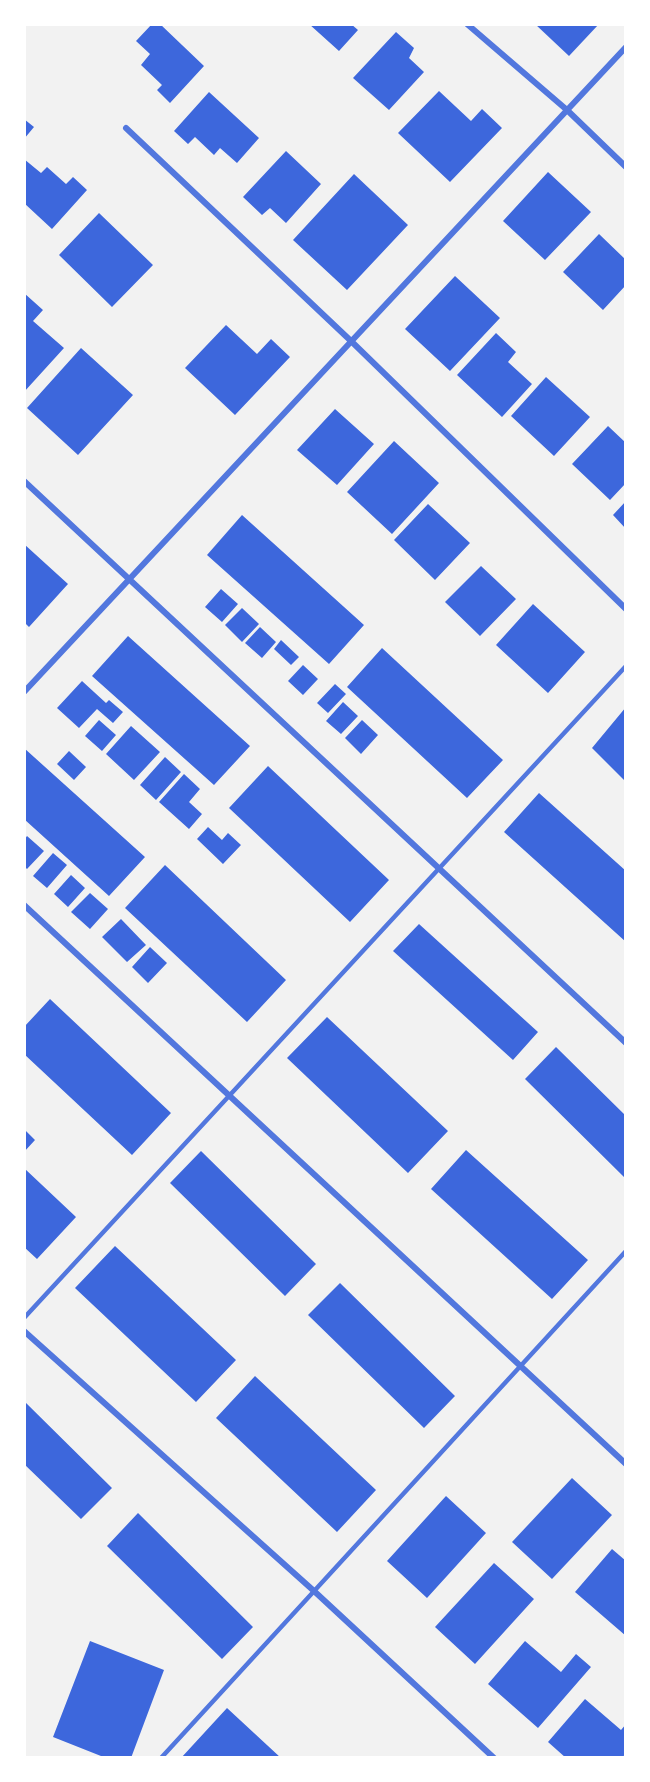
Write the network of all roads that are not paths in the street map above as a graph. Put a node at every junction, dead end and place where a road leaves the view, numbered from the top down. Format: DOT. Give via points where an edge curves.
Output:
graph roads {
  1 [pos="467,24"];
  2 [pos="626,47"];
  3 [pos="567,110"];
  4 [pos="126,128"];
  5 [pos="626,167"];
  6 [pos="351,341"];
  7 [pos="24,481"];
  8 [pos="129,579"];
  9 [pos="626,609"];
  10 [pos="626,666"];
  11 [pos="24,692"];
  12 [pos="439,868"];
  13 [pos="24,905"];
  14 [pos="626,1043"];
  15 [pos="229,1096"];
  16 [pos="626,1251"];
  17 [pos="24,1318"];
  18 [pos="24,1331"];
  19 [pos="520,1366"];
  20 [pos="626,1464"];
  21 [pos="314,1591"];
  22 [pos="161,1758"];
  23 [pos="494,1758"];
  1 -- 3 [label="street"];
  2 -- 3 [label="street"];
  3 -- 5 [label="street"];
  3 -- 6 [label="street"];
  4 -- 6 [label="street"];
  6 -- 8 [label="street"];
  6 -- 9 [label="street"];
  7 -- 8 [label="street"];
  8 -- 11 [label="street"];
  8 -- 12 [label="street"];
  10 -- 12 [label="lane"];
  12 -- 14 [label="street"];
  12 -- 15 [label="lane"];
  13 -- 15 [label="street"];
  15 -- 17 [label="lane"];
  15 -- 19 [label="street"];
  16 -- 19 [label="lane"];
  18 -- 21 [label="street"];
  19 -- 20 [label="street"];
  19 -- 21 [label="lane"];
  21 -- 22 [label="lane"];
  21 -- 23 [label="street"];
}
